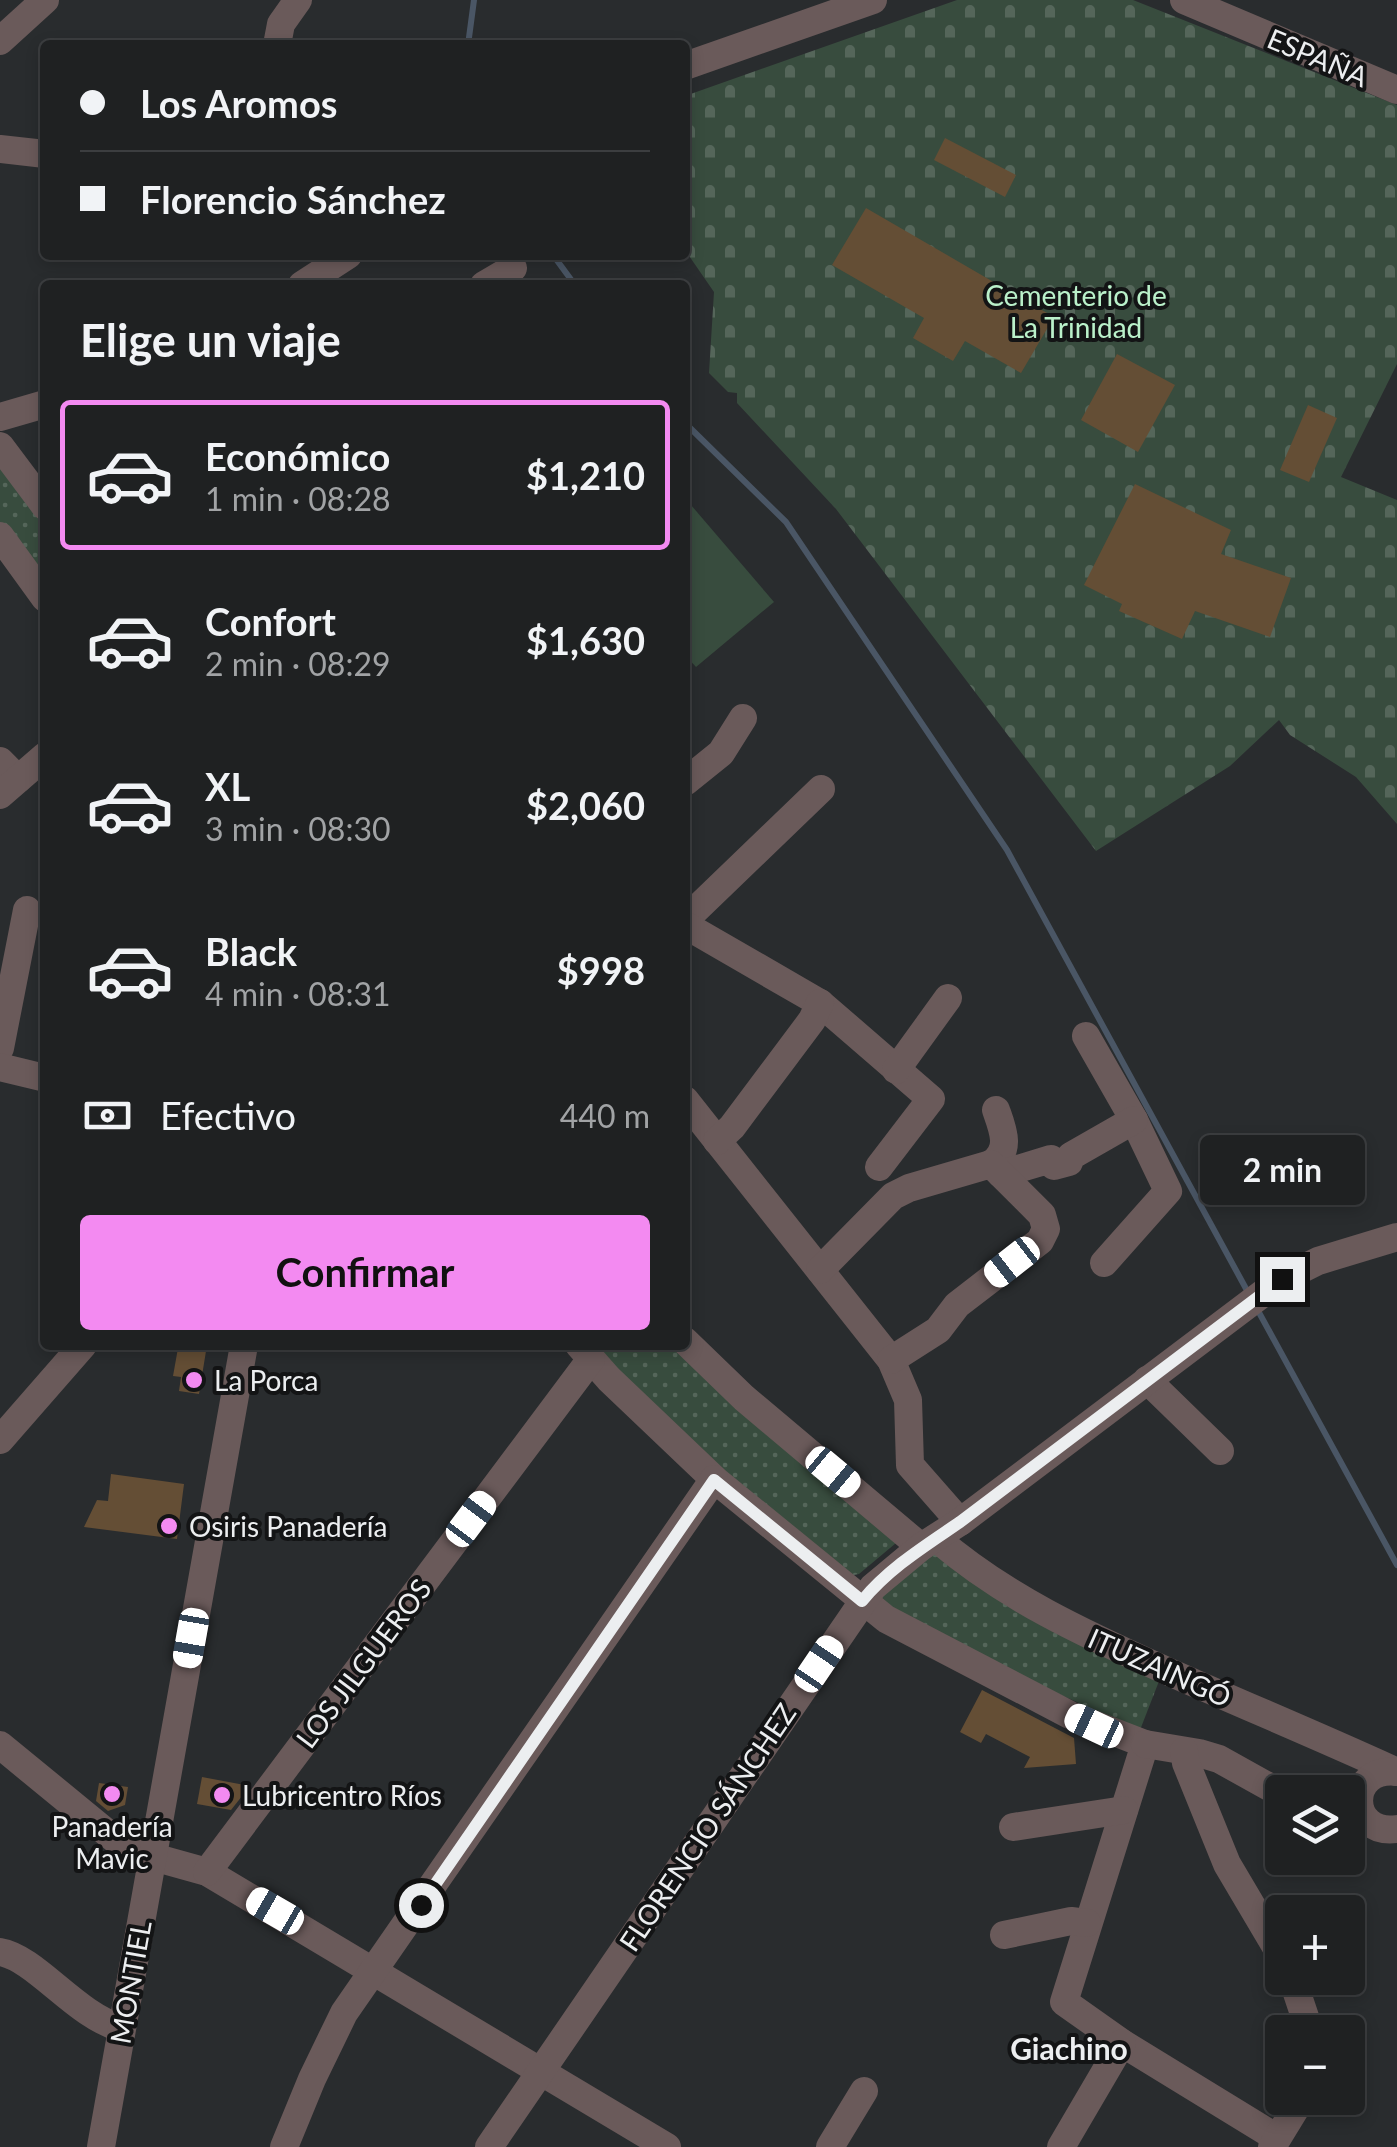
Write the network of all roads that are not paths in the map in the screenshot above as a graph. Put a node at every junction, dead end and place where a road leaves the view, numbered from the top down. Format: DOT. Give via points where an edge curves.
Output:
graph roads {
  1 [pos="44,0"];
  2 [pos="298,0"];
  3 [pos="873,0"];
  4 [pos="1184,0"];
  5 [pos="278,40"];
  6 [pos="0,42"];
  7 [pos="690,64"];
  8 [pos="1397,90"];
  9 [pos="0,148"];
  10 [pos="40,153"];
  11 [pos="340,260"];
  12 [pos="513,268"];
  13 [pos="310,280"];
  14 [pos="493,280"];
  15 [pos="40,405"];
  16 [pos="3,409"];
  17 [pos="0,446"];
  18 [pos="40,499"];
  19 [pos="0,536"];
  20 [pos="40,591"];
  21 [pos="742,718"];
  22 [pos="40,759"];
  23 [pos="6,778"];
  24 [pos="690,778"];
  25 [pos="821,789"];
  26 [pos="28,910"];
  27 [pos="690,918"];
  28 [pos="690,926"];
  29 [pos="948,998"];
  30 [pos="820,1003"];
  31 [pos="1086,1036"];
  32 [pos="0,1048"];
  33 [pos="0,1067"];
  34 [pos="896,1070"];
  35 [pos="40,1077"];
  36 [pos="690,1106"];
  37 [pos="996,1110"];
  38 [pos="1134,1120"];
  39 [pos="717,1141"];
  40 [pos="879,1167"];
  41 [pos="996,1169"];
  42 [pos="1397,1237"];
  43 [pos="1104,1263"];
  44 [pos="820,1270"];
  45 [pos="690,1346"];
  46 [pos="79,1350"];
  47 [pos="243,1350"];
  48 [pos="585,1352"];
  49 [pos="891,1360"];
  50 [pos="1146,1380"];
  51 [pos="0,1440"];
  52 [pos="1220,1452"];
  53 [pos="714,1480"];
  54 [pos="960,1522"];
  55 [pos="929,1542"];
  56 [pos="862,1601"];
  57 [pos="0,1744"];
  58 [pos="1145,1744"];
  59 [pos="1184,1751"];
  60 [pos="1353,1752"];
  61 [pos="1397,1772"];
  62 [pos="1364,1775"];
  63 [pos="1365,1782"];
  64 [pos="1265,1785"];
  65 [pos="1124,1810"];
  66 [pos="1365,1821"];
  67 [pos="1012,1827"];
  68 [pos="1397,1829"];
  69 [pos="152,1858"];
  70 [pos="208,1872"];
  71 [pos="1087,1923"];
  72 [pos="1265,1928"];
  73 [pos="1004,1935"];
  74 [pos="0,1952"];
  75 [pos="376,1970"];
  76 [pos="122,2028"];
  77 [pos="1122,2044"];
  78 [pos="540,2071"];
  79 [pos="864,2091"];
  80 [pos="1292,2115"];
  81 [pos="1275,2142"];
  82 [pos="101,2147"];
  83 [pos="284,2147"];
  84 [pos="488,2147"];
  85 [pos="667,2147"];
  86 [pos="830,2147"];
  87 [pos="1061,2147"];
  1 -- 6 [label="street"];
  2 -- 5 [label="street"];
  3 -- 7 [label="street"];
  4 -- 8 [label="street, ESPAÑA"];
  9 -- 10 [label="street"];
  11 -- 13 [label="street"];
  12 -- 14 [label="street"];
  15 -- 16 [label="street"];
  17 -- 18 [label="street"];
  19 -- 20 [label="street"];
  21 -- 24 [label="street" via="721,753"];
  22 -- 23 [label="street"];
  25 -- 27 [label="street"];
  26 -- 32 [label="street"];
  28 -- 30 [label="street"];
  29 -- 34 [label="street"];
  30 -- 34 [label="street"];
  30 -- 39 [label="street"];
  31 -- 38 [label="street"];
  33 -- 35 [label="street"];
  34 -- 40 [label="street" via="930,1099"];
  36 -- 39 [label="street"];
  37 -- 41 [label="street" via="1005,1141"];
  38 -- 41 [label="street" via="1069,1162"];
  38 -- 43 [label="street" via="1168,1195"];
  39 -- 44 [label="street"];
  41 -- 44 [label="street" via="892,1196"];
  41 -- 49 [label="street" via="1042,1215 1044,1235 957,1306 938,1330"];
  42 -- 50 [label="street, FLORENCIO SÁNCHEZ" via="1282,1279"];
  44 -- 49 [label="street"];
  45 -- 55 [label="street, ITUZAINGÓ" via="744,1398"];
  46 -- 51 [label="street"];
  47 -- 69 [label="street, MONTIEL"];
  48 -- 53 [label="street"];
  48 -- 70 [label="street, LOS JILGUEROS"];
  49 -- 54 [label="street" via="908,1400 910,1466"];
  50 -- 52 [label="street"];
  50 -- 54 [label="street, FLORENCIO SÁNCHEZ"];
  53 -- 56 [label="street"];
  53 -- 75 [label="street"];
  54 -- 55 [label="street, FLORENCIO SÁNCHEZ"];
  55 -- 56 [label="street, FLORENCIO SÁNCHEZ"];
  55 -- 60 [label="street, ITUZAINGÓ" via="1076,1630"];
  56 -- 58 [label="street" via="1070,1715"];
  56 -- 78 [label="street, FLORENCIO SÁNCHEZ"];
  57 -- 69 [label="street" via="128,1850"];
  58 -- 59 [label="street"];
  58 -- 65 [label="street"];
  59 -- 64 [label="street" via="1219,1760"];
  59 -- 72 [label="street" via="1228,1864"];
  60 -- 61 [label="street, ITUZAINGÓ"];
  60 -- 62 [label="street"];
  61 -- 63 [label="street" via="1380,1772"];
  65 -- 67 [label="street"];
  65 -- 71 [label="street"];
  66 -- 68 [label="street"];
  69 -- 70 [label="street"];
  69 -- 76 [label="street, MONTIEL"];
  70 -- 75 [label="street"];
  71 -- 73 [label="street"];
  71 -- 77 [label="street" via="1064,2002"];
  74 -- 76 [label="street" via="91,2016"];
  75 -- 78 [label="street"];
  75 -- 83 [label="street" via="334,2032"];
  76 -- 82 [label="street, MONTIEL"];
  77 -- 81 [label="street"];
  77 -- 87 [label="street"];
  78 -- 84 [label="street, FLORENCIO SÁNCHEZ"];
  78 -- 85 [label="street"];
  79 -- 86 [label="street"];
  80 -- 81 [label="street"];
}
